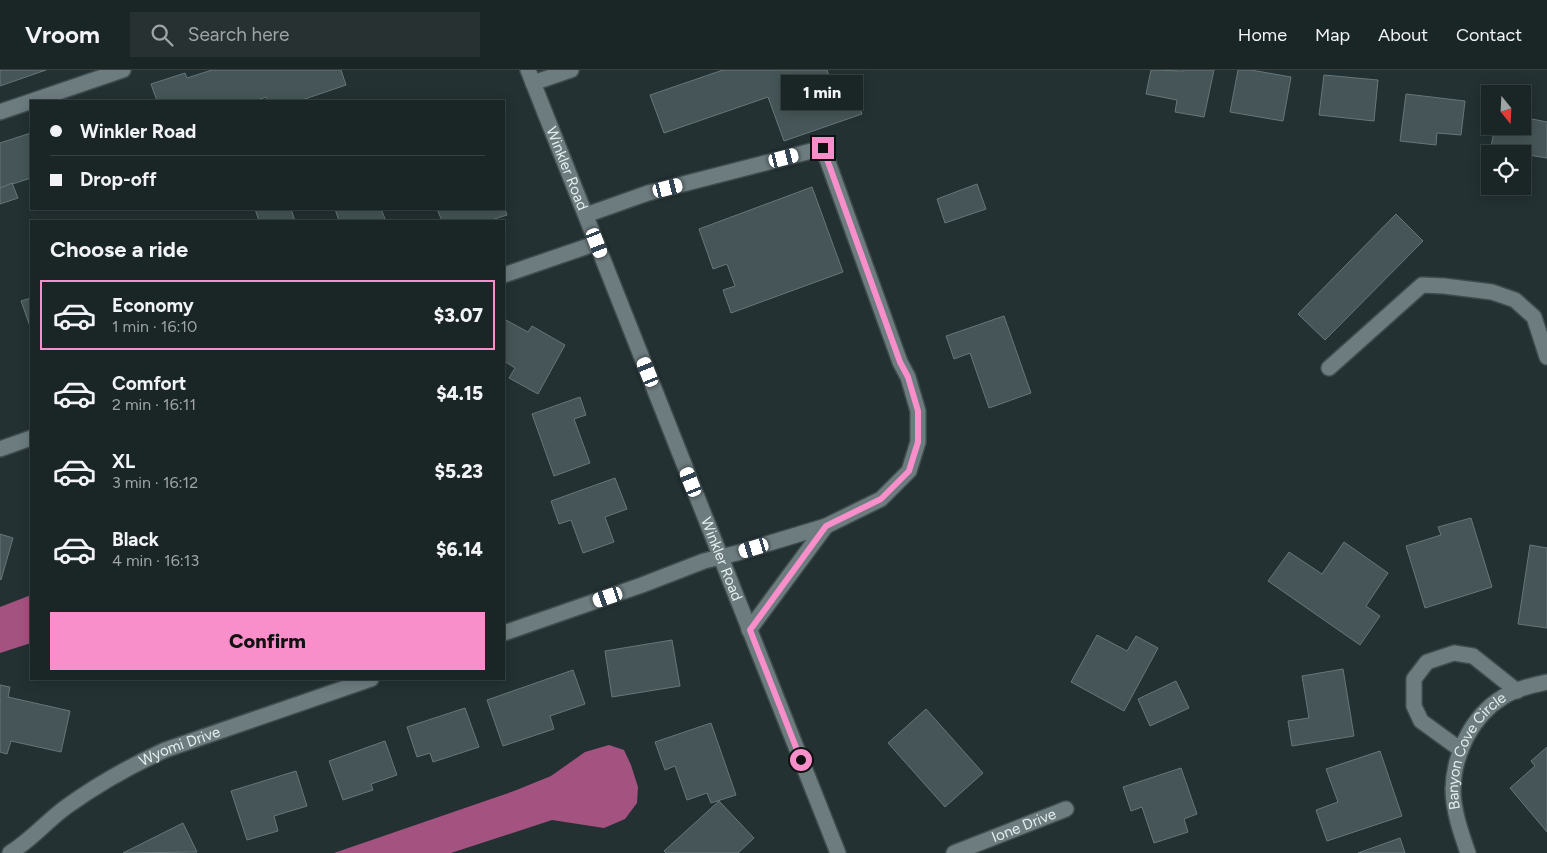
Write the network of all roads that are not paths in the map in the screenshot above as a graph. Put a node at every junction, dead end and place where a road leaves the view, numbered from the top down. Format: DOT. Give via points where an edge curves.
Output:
graph roads {
  1 [pos="571,70"];
  2 [pos="117,71"];
  3 [pos="531,76"];
  4 [pos="34,100"];
  5 [pos="30,101"];
  6 [pos="0,112"];
  7 [pos="586,216"];
  8 [pos="597,243"];
  9 [pos="505,275"];
  10 [pos="1547,357"];
  11 [pos="1329,368"];
  12 [pos="30,438"];
  13 [pos="0,449"];
  14 [pos="826,526"];
  15 [pos="720,556"];
  16 [pos="750,630"];
  17 [pos="505,633"];
  18 [pos="368,680"];
  19 [pos="1547,682"];
  20 [pos="1517,691"];
  21 [pos="1461,750"];
  22 [pos="1066,809"];
  23 [pos="10,853"];
  24 [pos="838,853"];
  25 [pos="954,853"];
  26 [pos="1468,853"];
  1 -- 3 [label="street"];
  2 -- 4 [label="street"];
  3 -- 7 [label="street, Winkler Road"];
  5 -- 6 [label="street"];
  7 -- 8 [label="street, Winkler Road"];
  7 -- 14 [label="street" via="648,193 823,148 918,411 918,442 909,471 881,499"];
  8 -- 9 [label="street"];
  8 -- 15 [label="street, Winkler Road"];
  10 -- 11 [label="street" via="1534,317 1515,300 1492,292 1422,285"];
  12 -- 13 [label="street"];
  14 -- 15 [label="street"];
  14 -- 16 [label="street"];
  15 -- 16 [label="street, Winkler Road"];
  15 -- 17 [label="street"];
  16 -- 24 [label="street, Winkler Road"];
  18 -- 23 [label="street, Wyomi Drive" via="136,763 65,808"];
  19 -- 20 [label="street, Banyon Cove Circle"];
  20 -- 21 [label="street, Banyon Cove Circle" via="1503,697 1483,713"];
  20 -- 21 [label="street" via="1473,656 1454,653 1427,662 1414,679 1414,706 1421,721"];
  21 -- 26 [label="street, Banyon Cove Circle" via="1454,789 1457,816"];
  22 -- 25 [label="street, Ione Drive"];
}
